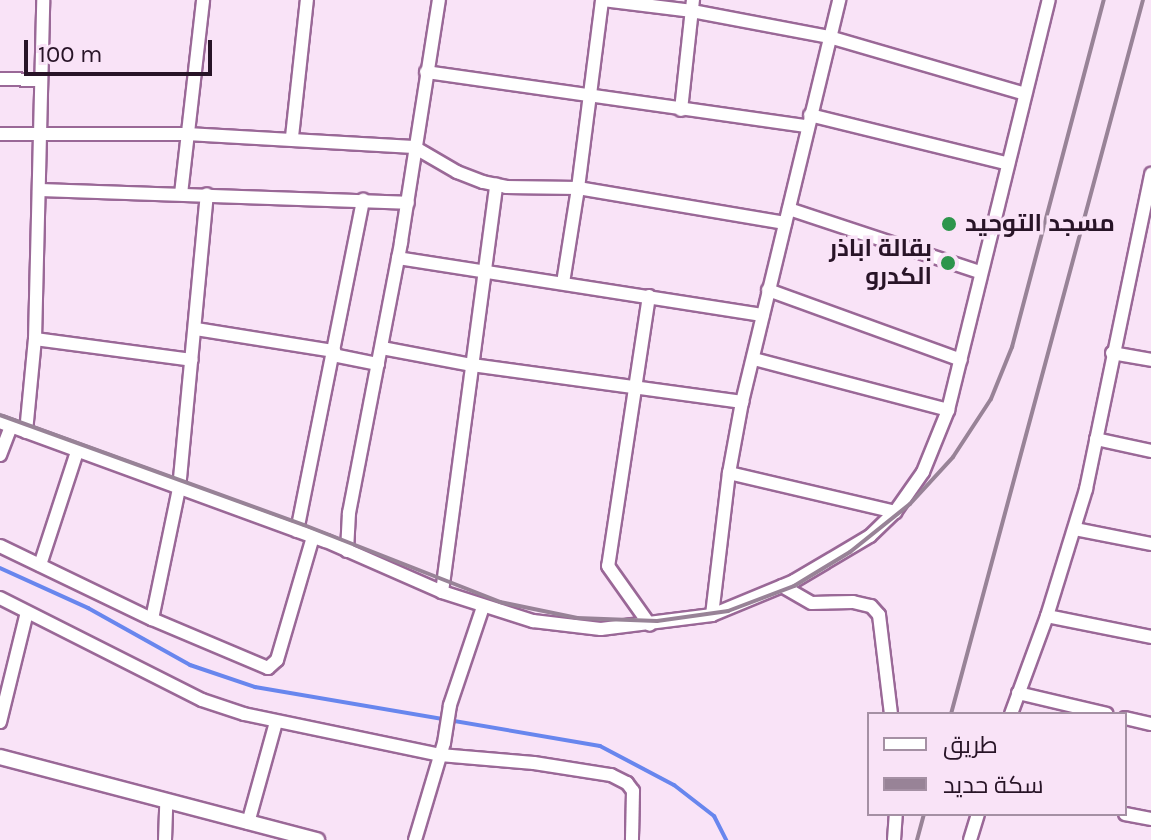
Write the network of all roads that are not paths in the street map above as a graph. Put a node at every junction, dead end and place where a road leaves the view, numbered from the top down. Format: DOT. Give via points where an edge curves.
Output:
graph roads {
  1 [pos="43,0"];
  2 [pos="203,0"];
  3 [pos="307,0"];
  4 [pos="439,0"];
  5 [pos="603,0"];
  6 [pos="839,0"];
  7 [pos="1049,0"];
  8 [pos="692,5"];
  9 [pos="829,37"];
  10 [pos="426,72"];
  11 [pos="0,79"];
  12 [pos="41,80"];
  13 [pos="1025,94"];
  14 [pos="591,96"];
  15 [pos="681,110"];
  16 [pos="808,120"];
  17 [pos="0,134"];
  18 [pos="39,134"];
  19 [pos="187,134"];
  20 [pos="292,137"];
  21 [pos="414,147"];
  22 [pos="1006,163"];
  23 [pos="1151,174"];
  24 [pos="496,185"];
  25 [pos="578,188"];
  26 [pos="39,190"];
  27 [pos="181,194"];
  28 [pos="207,194"];
  29 [pos="363,200"];
  30 [pos="408,203"];
  31 [pos="789,209"];
  32 [pos="785,223"];
  33 [pos="398,258"];
  34 [pos="484,272"];
  35 [pos="980,272"];
  36 [pos="563,283"];
  37 [pos="768,290"];
  38 [pos="649,296"];
  39 [pos="763,315"];
  40 [pos="196,329"];
  41 [pos="35,339"];
  42 [pos="382,348"];
  43 [pos="333,353"];
  44 [pos="1112,353"];
  45 [pos="754,359"];
  46 [pos="192,360"];
  47 [pos="961,360"];
  48 [pos="1151,360"];
  49 [pos="378,364"];
  50 [pos="472,365"];
  51 [pos="634,387"];
  52 [pos="742,402"];
  53 [pos="948,410"];
  54 [pos="6,424"];
  55 [pos="26,432"];
  56 [pos="1096,439"];
  57 [pos="1151,451"];
  58 [pos="77,452"];
  59 [pos="0,455"];
  60 [pos="729,473"];
  61 [pos="179,489"];
  62 [pos="895,512"];
  63 [pos="1075,529"];
  64 [pos="297,531"];
  65 [pos="313,537"];
  66 [pos="1151,544"];
  67 [pos="0,546"];
  68 [pos="347,551"];
  69 [pos="40,565"];
  70 [pos="782,586"];
  71 [pos="442,592"];
  72 [pos="0,598"];
  73 [pos="483,607"];
  74 [pos="27,612"];
  75 [pos="712,615"];
  76 [pos="1047,616"];
  77 [pos="152,619"];
  78 [pos="650,625"];
  79 [pos="1151,637"];
  80 [pos="1018,693"];
  81 [pos="891,712"];
  82 [pos="1012,712"];
  83 [pos="1099,712"];
  84 [pos="1127,718"];
  85 [pos="0,722"];
  86 [pos="276,722"];
  87 [pos="1151,724"];
  88 [pos="442,749"];
  89 [pos="0,757"];
  90 [pos="166,802"];
  91 [pos="1127,814"];
  92 [pos="896,816"];
  93 [pos="977,816"];
  94 [pos="1151,819"];
  95 [pos="248,823"];
  96 [pos="165,840"];
  97 [pos="317,840"];
  98 [pos="415,840"];
  99 [pos="632,840"];
  100 [pos="894,840"];
  101 [pos="970,840"];
  1 -- 12 [label="street"];
  2 -- 19 [label="street"];
  3 -- 20 [label="street"];
  4 -- 10 [label="street"];
  5 -- 8 [label="street"];
  5 -- 14 [label="street"];
  6 -- 9 [label="street"];
  7 -- 13 [label="street"];
  8 -- 9 [label="street"];
  8 -- 15 [label="street"];
  9 -- 13 [label="street"];
  9 -- 16 [label="street"];
  10 -- 14 [label="street"];
  10 -- 21 [label="street"];
  11 -- 12 [label="street"];
  12 -- 18 [label="street"];
  13 -- 22 [label="street"];
  14 -- 15 [label="street"];
  14 -- 25 [label="street"];
  15 -- 16 [label="street"];
  16 -- 22 [label="street"];
  16 -- 31 [label="street"];
  17 -- 18 [label="street"];
  18 -- 19 [label="street"];
  18 -- 26 [label="street"];
  19 -- 20 [label="street"];
  19 -- 27 [label="street"];
  20 -- 21 [label="street"];
  21 -- 24 [label="street" via="457,172"];
  21 -- 30 [label="street"];
  22 -- 35 [label="street"];
  23 -- 44 [label="street"];
  24 -- 25 [label="street"];
  24 -- 34 [label="street"];
  25 -- 32 [label="street"];
  25 -- 36 [label="street"];
  26 -- 27 [label="street"];
  26 -- 41 [label="street"];
  27 -- 28 [label="street"];
  28 -- 29 [label="street"];
  28 -- 40 [label="street"];
  29 -- 30 [label="street"];
  29 -- 43 [label="street"];
  30 -- 33 [label="street"];
  31 -- 32 [label="street"];
  31 -- 35 [label="street"];
  32 -- 37 [label="street"];
  33 -- 34 [label="street"];
  33 -- 42 [label="street"];
  34 -- 36 [label="street"];
  34 -- 50 [label="street"];
  35 -- 47 [label="street"];
  36 -- 38 [label="street"];
  37 -- 39 [label="street"];
  37 -- 47 [label="street"];
  38 -- 39 [label="street"];
  38 -- 51 [label="street"];
  39 -- 45 [label="street"];
  40 -- 43 [label="street"];
  40 -- 46 [label="street"];
  41 -- 46 [label="street"];
  41 -- 55 [label="street"];
  42 -- 49 [label="street"];
  42 -- 50 [label="street"];
  43 -- 49 [label="street"];
  43 -- 64 [label="street"];
  44 -- 48 [label="street"];
  44 -- 56 [label="street"];
  45 -- 52 [label="street"];
  45 -- 53 [label="street"];
  46 -- 61 [label="street"];
  47 -- 53 [label="street"];
  49 -- 68 [label="street" via="349,513"];
  50 -- 51 [label="street"];
  50 -- 71 [label="street"];
  51 -- 52 [label="street"];
  51 -- 78 [label="street" via="608,566"];
  52 -- 60 [label="street"];
  53 -- 62 [label="street" via="923,472"];
  54 -- 55 [label="street"];
  54 -- 59 [label="street"];
  55 -- 58 [label="street"];
  56 -- 57 [label="street"];
  56 -- 63 [label="street"];
  58 -- 61 [label="street"];
  58 -- 69 [label="street"];
  60 -- 62 [label="street"];
  60 -- 75 [label="street"];
  61 -- 64 [label="street"];
  61 -- 77 [label="street"];
  62 -- 70 [label="street" via="870,536"];
  63 -- 66 [label="street"];
  63 -- 76 [label="street"];
  64 -- 65 [label="street"];
  65 -- 68 [label="street"];
  65 -- 77 [label="street" via="274,666 262,666"];
  67 -- 69 [label="street"];
  68 -- 71 [label="street"];
  69 -- 77 [label="street"];
  70 -- 75 [label="street"];
  70 -- 81 [label="street" via="812,603 853,602 871,606 879,615"];
  71 -- 73 [label="street"];
  72 -- 74 [label="street"];
  73 -- 78 [label="street" via="567,626"];
  73 -- 88 [label="street" via="450,705"];
  74 -- 85 [label="street"];
  74 -- 86 [label="street" via="202,700"];
  75 -- 78 [label="street"];
  76 -- 79 [label="street"];
  76 -- 80 [label="street"];
  80 -- 82 [label="street"];
  80 -- 83 [label="street"];
  84 -- 87 [label="street"];
  86 -- 88 [label="street"];
  86 -- 95 [label="street"];
  88 -- 98 [label="street"];
  88 -- 99 [label="street" via="622,779 631,786 636,804"];
  89 -- 90 [label="street"];
  90 -- 95 [label="street"];
  90 -- 96 [label="street"];
  91 -- 94 [label="street"];
  92 -- 100 [label="street"];
  93 -- 101 [label="street"];
  95 -- 97 [label="street"];
}
